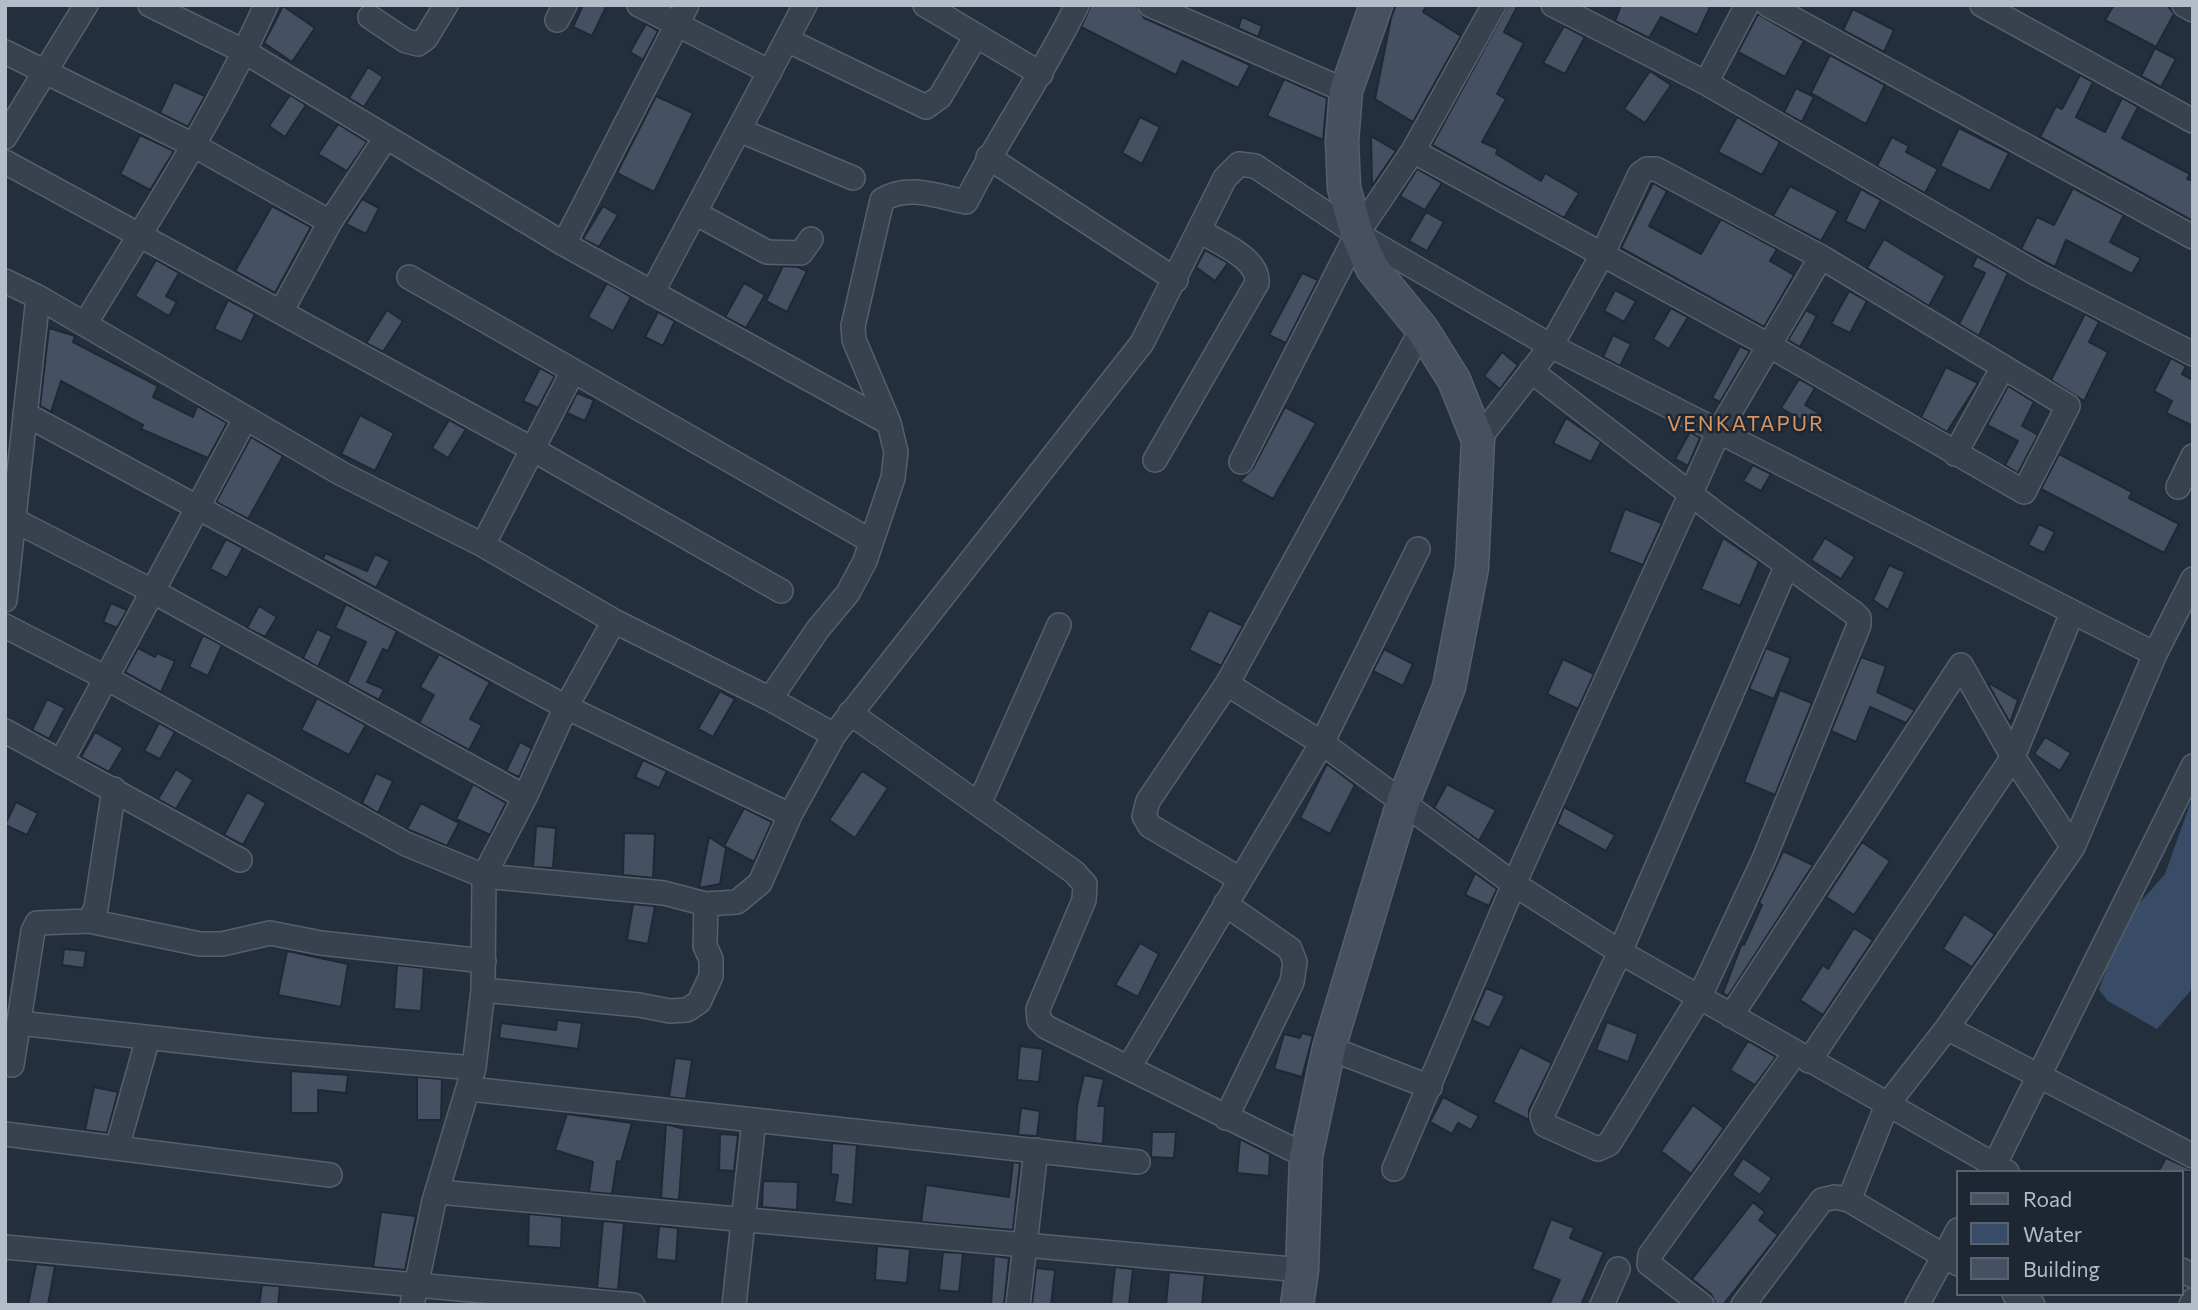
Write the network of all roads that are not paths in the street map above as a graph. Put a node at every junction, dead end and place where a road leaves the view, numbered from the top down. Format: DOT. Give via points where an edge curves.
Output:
graph roads {
  1 [pos="86,5"];
  2 [pos="150,5"];
  3 [pos="266,5"];
  4 [pos="446,5"];
  5 [pos="639,5"];
  6 [pos="805,5"];
  7 [pos="925,5"];
  8 [pos="1077,5"];
  9 [pos="1150,5"];
  10 [pos="1376,5"];
  11 [pos="1494,5"];
  12 [pos="1553,5"];
  13 [pos="1747,5"];
  14 [pos="1768,5"];
  15 [pos="1982,5"];
  16 [pos="2184,5"];
  17 [pos="2193,10"];
  18 [pos="682,15"];
  19 [pos="370,17"];
  20 [pos="976,36"];
  21 [pos="786,40"];
  22 [pos="5,52"];
  23 [pos="245,52"];
  24 [pos="770,72"];
  25 [pos="45,73"];
  26 [pos="1041,74"];
  27 [pos="1706,83"];
  28 [pos="1346,91"];
  29 [pos="2193,121"];
  30 [pos="739,130"];
  31 [pos="5,136"];
  32 [pos="384,139"];
  33 [pos="193,145"];
  34 [pos="1413,151"];
  35 [pos="988,157"];
  36 [pos="5,162"];
  37 [pos="853,178"];
  38 [pos="695,213"];
  39 [pos="330,222"];
  40 [pos="1199,231"];
  41 [pos="139,234"];
  42 [pos="1357,234"];
  43 [pos="2193,237"];
  44 [pos="811,239"];
  45 [pos="565,244"];
  46 [pos="1602,255"];
  47 [pos="1821,257"];
  48 [pos="409,277"];
  49 [pos="5,281"];
  50 [pos="1176,281"];
  51 [pos="652,293"];
  52 [pos="38,297"];
  53 [pos="281,312"];
  54 [pos="85,324"];
  55 [pos="1422,328"];
  56 [pos="1550,346"];
  57 [pos="1770,346"];
  58 [pos="2193,354"];
  59 [pos="2003,367"];
  60 [pos="573,371"];
  61 [pos="1531,371"];
  62 [pos="25,414"];
  63 [pos="244,419"];
  64 [pos="889,423"];
  65 [pos="1718,431"];
  66 [pos="1478,440"];
  67 [pos="533,449"];
  68 [pos="1955,454"];
  69 [pos="2193,456"];
  70 [pos="1155,460"];
  71 [pos="1241,462"];
  72 [pos="2178,487"];
  73 [pos="1692,494"];
  74 [pos="199,509"];
  75 [pos="12,519"];
  76 [pos="871,541"];
  77 [pos="483,545"];
  78 [pos="1419,549"];
  79 [pos="1787,565"];
  80 [pos="2193,579"];
  81 [pos="154,592"];
  82 [pos="781,592"];
  83 [pos="5,600"];
  84 [pos="2072,613"];
  85 [pos="614,621"];
  86 [pos="1059,625"];
  87 [pos="5,626"];
  88 [pos="2155,653"];
  89 [pos="108,678"];
  90 [pos="1227,684"];
  91 [pos="771,699"];
  92 [pos="566,707"];
  93 [pos="850,713"];
  94 [pos="5,731"];
  95 [pos="834,735"];
  96 [pos="1322,743"];
  97 [pos="2013,757"];
  98 [pos="61,762"];
  99 [pos="2193,766"];
  100 [pos="114,789"];
  101 [pos="525,797"];
  102 [pos="1403,802"];
  103 [pos="979,804"];
  104 [pos="790,815"];
  105 [pos="2073,847"];
  106 [pos="240,860"];
  107 [pos="484,876"];
  108 [pos="1240,880"];
  109 [pos="1514,884"];
  110 [pos="706,904"];
  111 [pos="1225,904"];
  112 [pos="89,921"];
  113 [pos="1620,952"];
  114 [pos="484,961"];
  115 [pos="483,990"];
  116 [pos="1699,998"];
  117 [pos="1731,1016"];
  118 [pos="19,1023"];
  119 [pos="1947,1028"];
  120 [pos="148,1038"];
  121 [pos="1329,1048"];
  122 [pos="1802,1056"];
  123 [pos="12,1065"];
  124 [pos="1129,1067"];
  125 [pos="2038,1077"];
  126 [pos="472,1079"];
  127 [pos="1430,1087"];
  128 [pos="1888,1105"];
  129 [pos="1226,1118"];
  130 [pos="754,1120"];
  131 [pos="5,1135"];
  132 [pos="117,1147"];
  133 [pos="1035,1150"];
  134 [pos="1306,1156"];
  135 [pos="2193,1156"];
  136 [pos="1138,1162"];
  137 [pos="1394,1168"];
  138 [pos="1998,1169"];
  139 [pos="330,1175"];
  140 [pos="438,1192"];
  141 [pos="1849,1200"];
  142 [pos="744,1219"];
  143 [pos="1956,1239"];
  144 [pos="1025,1245"];
  145 [pos="5,1247"];
  146 [pos="1951,1260"];
  147 [pos="1618,1269"];
  148 [pos="1302,1270"];
  149 [pos="414,1294"];
  150 [pos="2017,1296"];
  151 [pos="633,1305"];
  152 [pos="734,1305"];
  153 [pos="1018,1305"];
  154 [pos="1297,1305"];
  155 [pos="1602,1305"];
  156 [pos="1702,1305"];
  157 [pos="1743,1305"];
  158 [pos="1917,1305"];
  159 [pos="2033,1305"];
  1 -- 25 [label="street"];
  2 -- 23 [label="street"];
  3 -- 23 [label="street"];
  4 -- 19 [label="street" via="418,44"];
  5 -- 18 [label="street"];
  6 -- 21 [label="street"];
  7 -- 20 [label="street"];
  8 -- 26 [label="street"];
  9 -- 28 [label="street"];
  10 -- 28 [label="street"];
  11 -- 34 [label="street"];
  12 -- 27 [label="street"];
  13 -- 27 [label="street"];
  14 -- 43 [label="street"];
  15 -- 29 [label="street"];
  16 -- 17 [label="street"];
  18 -- 24 [label="street"];
  18 -- 45 [label="street"];
  20 -- 21 [label="street" via="940,97 926,107"];
  20 -- 26 [label="street"];
  21 -- 24 [label="street"];
  22 -- 25 [label="street"];
  23 -- 32 [label="street"];
  23 -- 33 [label="street"];
  24 -- 30 [label="street"];
  25 -- 31 [label="street"];
  25 -- 33 [label="street"];
  26 -- 35 [label="street"];
  27 -- 58 [label="street" via="2037,274"];
  28 -- 42 [label="street" via="1344,188"];
  30 -- 37 [label="street"];
  30 -- 38 [label="street"];
  32 -- 39 [label="street"];
  32 -- 45 [label="street"];
  33 -- 39 [label="street"];
  33 -- 41 [label="street"];
  34 -- 42 [label="street"];
  34 -- 46 [label="street"];
  35 -- 50 [label="street"];
  35 -- 64 [label="street" via="965,202 911,191 882,200 853,326 854,340"];
  36 -- 41 [label="street"];
  38 -- 44 [label="street" via="767,252 800,253"];
  38 -- 51 [label="street"];
  39 -- 53 [label="street"];
  40 -- 42 [label="street" via="1225,178 1239,164 1255,166"];
  40 -- 50 [label="street"];
  40 -- 70 [label="street" via="1252,264 1258,273 1257,283"];
  41 -- 53 [label="street"];
  41 -- 54 [label="street"];
  42 -- 55 [label="street" via="1372,268"];
  42 -- 56 [label="street"];
  42 -- 71 [label="street"];
  45 -- 51 [label="street"];
  46 -- 47 [label="street" via="1640,174 1656,169"];
  46 -- 56 [label="street"];
  46 -- 57 [label="street"];
  47 -- 57 [label="street"];
  47 -- 59 [label="street"];
  48 -- 60 [label="street"];
  49 -- 52 [label="street"];
  50 -- 93 [label="street" via="1142,343"];
  51 -- 64 [label="street"];
  52 -- 54 [label="street"];
  52 -- 62 [label="street"];
  53 -- 67 [label="street"];
  54 -- 63 [label="street"];
  55 -- 66 [label="street" via="1454,380"];
  55 -- 90 [label="street"];
  56 -- 61 [label="street"];
  56 -- 65 [label="street"];
  57 -- 65 [label="street"];
  57 -- 68 [label="street"];
  59 -- 68 [label="street"];
  59 -- 68 [label="street" via="2068,406 2024,492"];
  60 -- 67 [label="street"];
  60 -- 76 [label="street"];
  61 -- 66 [label="street"];
  61 -- 73 [label="street"];
  62 -- 74 [label="street"];
  62 -- 75 [label="street"];
  63 -- 74 [label="street"];
  63 -- 77 [label="street"];
  64 -- 76 [label="street" via="896,452 893,478"];
  65 -- 73 [label="street"];
  65 -- 84 [label="street"];
  66 -- 102 [label="street" via="1472,568 1449,687"];
  67 -- 77 [label="street"];
  67 -- 82 [label="street"];
  69 -- 72 [label="street"];
  73 -- 79 [label="street"];
  73 -- 109 [label="street"];
  74 -- 81 [label="street"];
  74 -- 92 [label="street"];
  75 -- 81 [label="street"];
  75 -- 83 [label="street"];
  76 -- 91 [label="street" via="848,593"];
  77 -- 85 [label="street"];
  78 -- 96 [label="street"];
  79 -- 113 [label="street"];
  79 -- 116 [label="street" via="1854,613 1859,625 1763,859"];
  80 -- 88 [label="street"];
  81 -- 89 [label="street"];
  81 -- 101 [label="street"];
  84 -- 88 [label="street"];
  84 -- 97 [label="street"];
  85 -- 91 [label="street"];
  85 -- 92 [label="street"];
  86 -- 103 [label="street"];
  87 -- 89 [label="street"];
  88 -- 105 [label="street"];
  89 -- 98 [label="street"];
  89 -- 107 [label="street" via="406,844"];
  90 -- 96 [label="street"];
  90 -- 108 [label="street" via="1148,801 1144,816 1150,827"];
  91 -- 95 [label="street"];
  92 -- 101 [label="street"];
  92 -- 104 [label="street"];
  93 -- 95 [label="street"];
  93 -- 103 [label="street"];
  94 -- 98 [label="street"];
  95 -- 104 [label="street"];
  96 -- 102 [label="street"];
  96 -- 108 [label="street"];
  97 -- 105 [label="street"];
  97 -- 117 [label="street" via="1961,664"];
  97 -- 122 [label="street"];
  98 -- 100 [label="street"];
  99 -- 125 [label="street"];
  100 -- 106 [label="street"];
  100 -- 112 [label="street" via="96,908"];
  101 -- 107 [label="street"];
  102 -- 109 [label="street"];
  102 -- 121 [label="street"];
  103 -- 124 [label="street" via="1085,884 1084,900 1038,1009 1039,1020"];
  104 -- 110 [label="street" via="760,883 737,902"];
  105 -- 119 [label="street"];
  107 -- 110 [label="street" via="664,894"];
  107 -- 114 [label="street"];
  108 -- 111 [label="street"];
  109 -- 113 [label="street"];
  109 -- 127 [label="street"];
  110 -- 115 [label="street" via="705,946 711,976 699,1002 687,1010 670,1012"];
  111 -- 124 [label="street"];
  111 -- 129 [label="street" via="1290,949 1295,962 1292,982"];
  112 -- 114 [label="street" via="200,944 270,933"];
  112 -- 118 [label="street" via="37,923"];
  113 -- 116 [label="street"];
  113 -- 116 [label="street" via="1542,1116 1545,1125 1604,1149"];
  114 -- 115 [label="street"];
  115 -- 126 [label="street"];
  116 -- 117 [label="street"];
  117 -- 122 [label="street"];
  118 -- 120 [label="street"];
  118 -- 123 [label="street"];
  119 -- 125 [label="street"];
  119 -- 128 [label="street"];
  120 -- 126 [label="street"];
  120 -- 132 [label="street"];
  121 -- 127 [label="street"];
  121 -- 134 [label="street"];
  122 -- 128 [label="street"];
  122 -- 156 [label="street" via="1650,1255 1649,1265"];
  124 -- 129 [label="street"];
  125 -- 135 [label="street"];
  125 -- 138 [label="street"];
  126 -- 130 [label="street"];
  126 -- 140 [label="street"];
  127 -- 137 [label="street"];
  128 -- 138 [label="street"];
  128 -- 141 [label="street"];
  129 -- 134 [label="street"];
  130 -- 133 [label="street"];
  130 -- 142 [label="street"];
  131 -- 132 [label="street"];
  132 -- 139 [label="street"];
  133 -- 136 [label="street"];
  133 -- 144 [label="street"];
  134 -- 148 [label="street"];
  140 -- 142 [label="street"];
  140 -- 149 [label="street"];
  141 -- 146 [label="street"];
  141 -- 157 [label="street" via="1822,1200"];
  142 -- 144 [label="street"];
  142 -- 152 [label="street"];
  143 -- 146 [label="street"];
  144 -- 148 [label="street"];
  144 -- 153 [label="street"];
  145 -- 149 [label="street"];
  146 -- 158 [label="street"];
  147 -- 155 [label="street"];
  148 -- 154 [label="street"];
  149 -- 151 [label="street"];
  150 -- 159 [label="street"];
}
